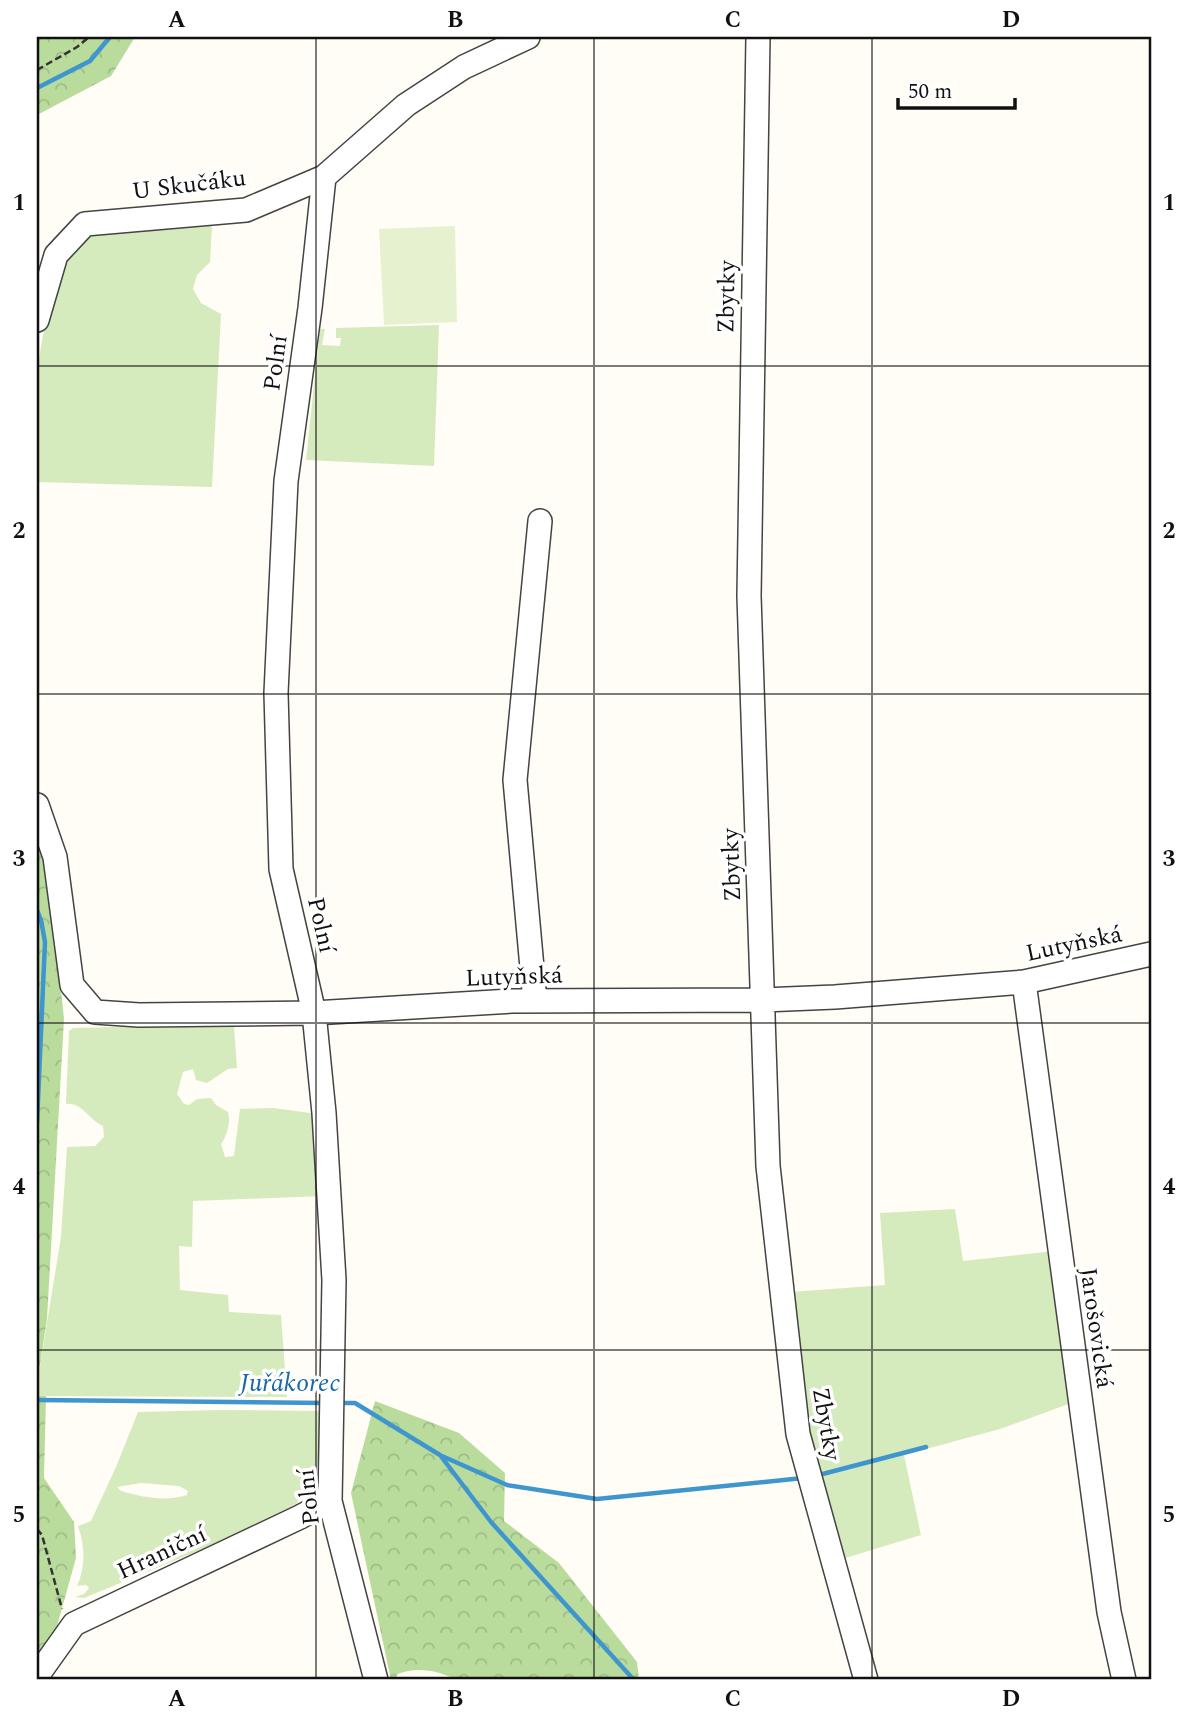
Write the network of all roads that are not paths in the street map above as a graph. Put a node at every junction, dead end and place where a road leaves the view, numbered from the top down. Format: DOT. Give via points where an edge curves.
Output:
graph roads {
  1 [pos="528,37"];
  2 [pos="758,37"];
  3 [pos="324,177"];
  4 [pos="37,320"];
  5 [pos="540,521"];
  6 [pos="37,805"];
  7 [pos="1151,954"];
  8 [pos="1024,982"];
  9 [pos="763,1000"];
  10 [pos="535,1001"];
  11 [pos="314,1013"];
  12 [pos="330,1501"];
  13 [pos="37,1676"];
  14 [pos="376,1680"];
  15 [pos="866,1680"];
  16 [pos="1124,1680"];
  1 -- 3 [label="street, U Skučáku" via="464,67 406,105"];
  2 -- 9 [label="street, Zbytky" via="749,596"];
  3 -- 4 [label="street, U Skučáku" via="246,210 85,224 56,255"];
  3 -- 11 [label="street, Polní" via="286,481 276,693 281,869"];
  5 -- 10 [label="street" via="515,779"];
  6 -- 11 [label="street, Lutyňská" via="55,857 72,985 95,1012"];
  7 -- 8 [label="street, Lutyňská"];
  8 -- 9 [label="street, Lutyňská"];
  8 -- 16 [label="street, Jarošovická" via="1109,1612"];
  9 -- 10 [label="street, Lutyňská"];
  9 -- 15 [label="street, Zbytky" via="768,1167 798,1434"];
  10 -- 11 [label="street, Lutyňská"];
  11 -- 12 [label="street, Polní" via="334,1280"];
  12 -- 13 [label="street, Hraniční" via="74,1624"];
  12 -- 14 [label="street, Polní"];
}
